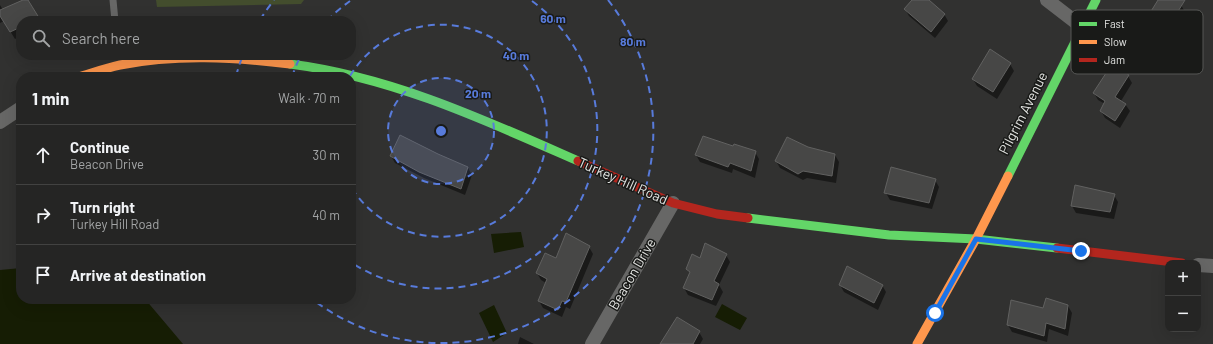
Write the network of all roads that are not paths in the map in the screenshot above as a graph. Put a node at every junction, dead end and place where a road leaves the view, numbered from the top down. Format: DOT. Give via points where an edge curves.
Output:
graph roads {
  1 [pos="113,0"];
  2 [pos="1046,0"];
  3 [pos="1096,0"];
  4 [pos="1091,10"];
  5 [pos="115,16"];
  6 [pos="1071,19"];
  7 [pos="1071,49"];
  8 [pos="118,60"];
  9 [pos="153,60"];
  10 [pos="260,60"];
  11 [pos="119,65"];
  12 [pos="96,72"];
  13 [pos="336,72"];
  14 [pos="356,76"];
  15 [pos="16,111"];
  16 [pos="0,122"];
  17 [pos="673,203"];
  18 [pos="976,239"];
  19 [pos="1165,261"];
  20 [pos="1201,265"];
  21 [pos="1213,266"];
  22 [pos="592,344"];
  23 [pos="917,344"];
  1 -- 5 [label="lane"];
  2 -- 6 [label="street"];
  3 -- 4 [label="street, Pilgrim Avenue"];
  7 -- 18 [label="street, Pilgrim Avenue"];
  8 -- 11 [label="lane"];
  9 -- 11 [label="street, Turkey Hill Road"];
  10 -- 13 [label="street, Turkey Hill Road"];
  11 -- 12 [label="street, Turkey Hill Road"];
  14 -- 17 [label="street, Turkey Hill Road" via="428,97 486,120"];
  15 -- 16 [label="street"];
  17 -- 18 [label="street, Turkey Hill Road" via="738,217 809,226 888,235"];
  17 -- 22 [label="street, Beacon Drive"];
  18 -- 19 [label="street, Turkey Hill Road"];
  18 -- 23 [label="street"];
  20 -- 21 [label="street"];
}
